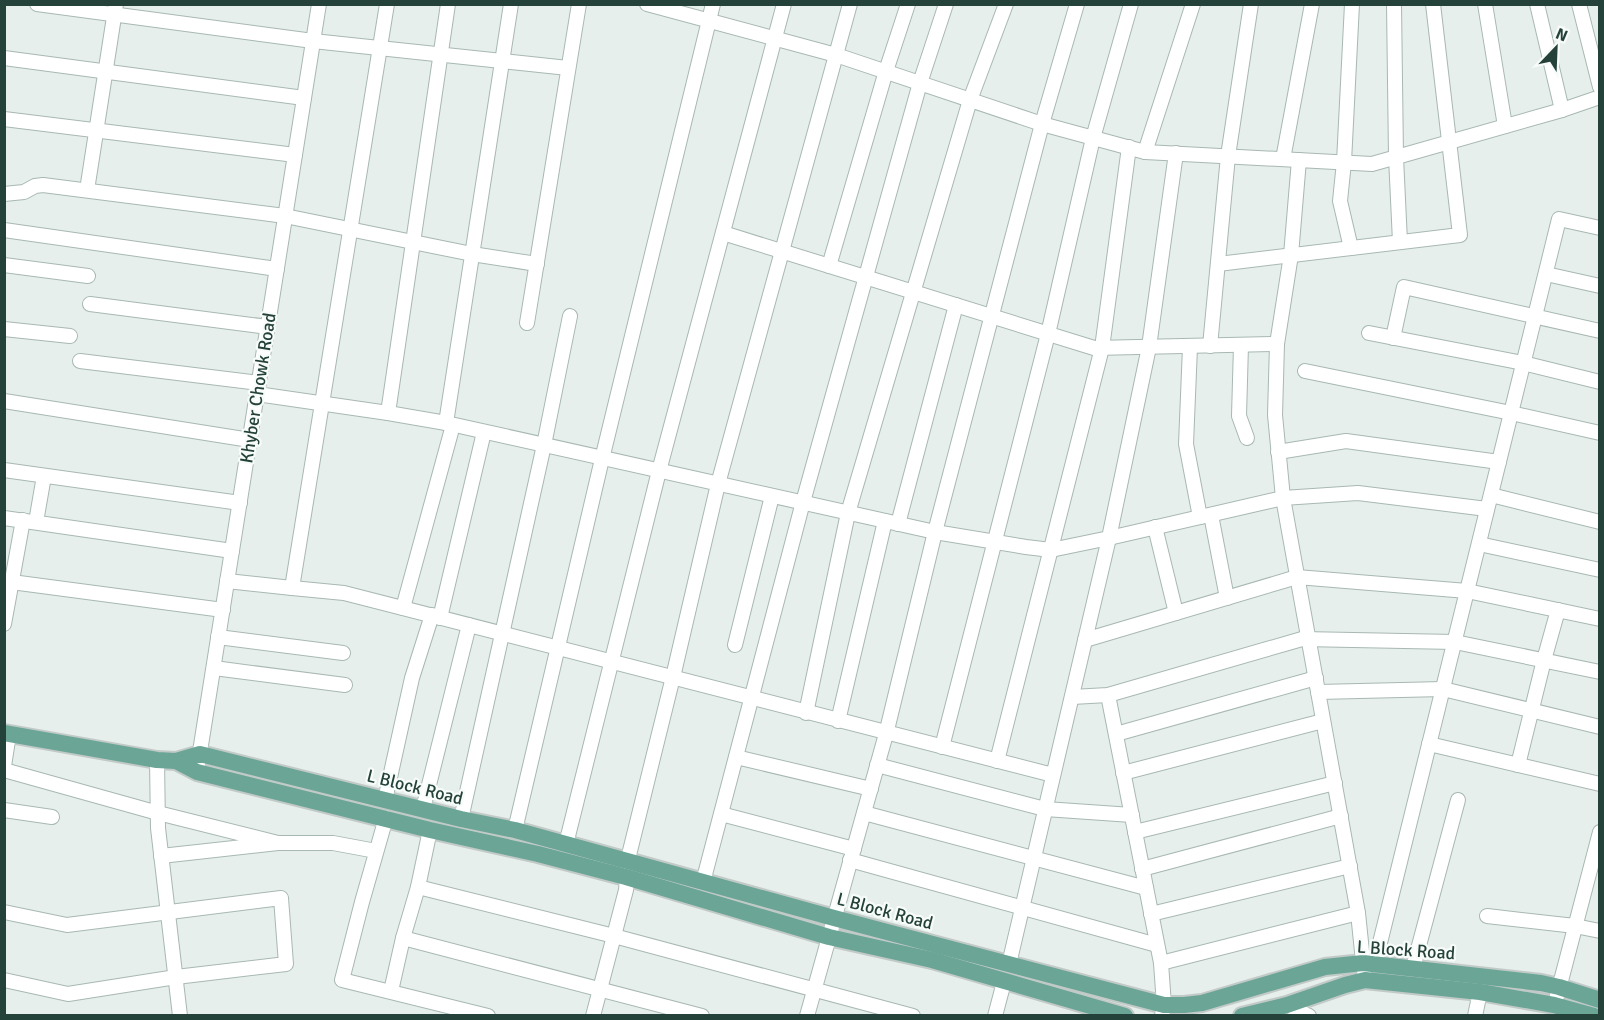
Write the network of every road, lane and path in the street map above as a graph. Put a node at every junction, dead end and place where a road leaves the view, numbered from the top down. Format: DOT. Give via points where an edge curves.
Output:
graph roads {
  1 [pos="37,4"];
  2 [pos="319,4"];
  3 [pos="387,4"];
  4 [pos="448,4"];
  5 [pos="511,4"];
  6 [pos="579,4"];
  7 [pos="714,4"];
  8 [pos="784,4"];
  9 [pos="850,4"];
  10 [pos="908,4"];
  11 [pos="946,4"];
  12 [pos="1006,4"];
  13 [pos="1077,4"];
  14 [pos="1131,4"];
  15 [pos="1193,4"];
  16 [pos="1251,4"];
  17 [pos="1312,4"];
  18 [pos="1352,4"];
  19 [pos="1394,4"];
  20 [pos="1433,4"];
  21 [pos="1485,4"];
  22 [pos="1537,4"];
  23 [pos="1579,4"];
  24 [pos="655,6"];
  25 [pos="115,10"];
  26 [pos="709,21"];
  27 [pos="775,39"];
  28 [pos="313,41"];
  29 [pos="1595,46"];
  30 [pos="380,48"];
  31 [pos="440,55"];
  32 [pos="836,55"];
  33 [pos="4,58"];
  34 [pos="502,62"];
  35 [pos="568,68"];
  36 [pos="886,71"];
  37 [pos="106,72"];
  38 [pos="920,83"];
  39 [pos="1599,87"];
  40 [pos="1599,97"];
  41 [pos="304,98"];
  42 [pos="970,100"];
  43 [pos="1562,110"];
  44 [pos="4,119"];
  45 [pos="1042,124"];
  46 [pos="1505,126"];
  47 [pos="97,130"];
  48 [pos="1093,138"];
  49 [pos="1448,142"];
  50 [pos="1129,147"];
  51 [pos="1145,152"];
  52 [pos="1176,153"];
  53 [pos="295,155"];
  54 [pos="1228,156"];
  55 [pos="1396,157"];
  56 [pos="1283,159"];
  57 [pos="1299,160"];
  58 [pos="1344,162"];
  59 [pos="87,190"];
  60 [pos="4,194"];
  61 [pos="285,216"];
  62 [pos="1599,228"];
  63 [pos="350,229"];
  64 [pos="4,230"];
  65 [pos="723,233"];
  66 [pos="413,242"];
  67 [pos="1400,242"];
  68 [pos="1351,248"];
  69 [pos="782,251"];
  70 [pos="472,254"];
  71 [pos="1291,255"];
  72 [pos="537,264"];
  73 [pos="1218,264"];
  74 [pos="4,265"];
  75 [pos="829,266"];
  76 [pos="277,269"];
  77 [pos="1546,274"];
  78 [pos="88,276"];
  79 [pos="866,277"];
  80 [pos="1599,286"];
  81 [pos="914,292"];
  82 [pos="90,304"];
  83 [pos="956,306"];
  84 [pos="570,316"];
  85 [pos="991,316"];
  86 [pos="1535,316"];
  87 [pos="527,322"];
  88 [pos="268,327"];
  89 [pos="4,329"];
  90 [pos="1599,331"];
  91 [pos="1369,333"];
  92 [pos="1048,334"];
  93 [pos="70,336"];
  94 [pos="1393,338"];
  95 [pos="1277,344"];
  96 [pos="1242,345"];
  97 [pos="1210,346"];
  98 [pos="1149,347"];
  99 [pos="1190,347"];
  100 [pos="1102,348"];
  101 [pos="80,361"];
  102 [pos="1523,363"];
  103 [pos="1305,370"];
  104 [pos="1599,382"];
  105 [pos="258,389"];
  106 [pos="4,401"];
  107 [pos="322,404"];
  108 [pos="1511,413"];
  109 [pos="388,414"];
  110 [pos="449,424"];
  111 [pos="484,432"];
  112 [pos="1599,434"];
  113 [pos="1247,438"];
  114 [pos="250,440"];
  115 [pos="544,445"];
  116 [pos="1278,452"];
  117 [pos="602,459"];
  118 [pos="1499,462"];
  119 [pos="4,470"];
  120 [pos="659,471"];
  121 [pos="44,476"];
  122 [pos="718,484"];
  123 [pos="1491,495"];
  124 [pos="772,496"];
  125 [pos="1283,498"];
  126 [pos="803,502"];
  127 [pos="240,503"];
  128 [pos="1487,509"];
  129 [pos="848,513"];
  130 [pos="1205,516"];
  131 [pos="4,518"];
  132 [pos="30,521"];
  133 [pos="892,522"];
  134 [pos="1599,522"];
  135 [pos="1155,527"];
  136 [pos="935,532"];
  137 [pos="1109,538"];
  138 [pos="994,542"];
  139 [pos="1479,544"];
  140 [pos="1051,550"];
  141 [pos="232,551"];
  142 [pos="1599,570"];
  143 [pos="1297,577"];
  144 [pos="227,581"];
  145 [pos="8,582"];
  146 [pos="292,588"];
  147 [pos="1467,591"];
  148 [pos="1227,598"];
  149 [pos="403,608"];
  150 [pos="223,610"];
  151 [pos="1558,610"];
  152 [pos="1176,613"];
  153 [pos="436,616"];
  154 [pos="1599,619"];
  155 [pos="4,624"];
  156 [pos="469,625"];
  157 [pos="502,633"];
  158 [pos="219,637"];
  159 [pos="1085,640"];
  160 [pos="1309,640"];
  161 [pos="1455,642"];
  162 [pos="735,645"];
  163 [pos="558,648"];
  164 [pos="343,653"];
  165 [pos="1544,660"];
  166 [pos="611,661"];
  167 [pos="213,668"];
  168 [pos="1599,672"];
  169 [pos="673,677"];
  170 [pos="1316,678"];
  171 [pos="345,685"];
  172 [pos="1443,689"];
  173 [pos="1318,692"];
  174 [pos="1108,694"];
  175 [pos="1072,697"];
  176 [pos="751,699"];
  177 [pos="1531,710"];
  178 [pos="806,713"];
  179 [pos="838,721"];
  180 [pos="1323,721"];
  181 [pos="1599,727"];
  182 [pos="7,733"];
  183 [pos="886,734"];
  184 [pos="1116,734"];
  185 [pos="1429,744"];
  186 [pos="942,747"];
  187 [pos="200,754"];
  188 [pos="736,757"];
  189 [pos="157,760"];
  190 [pos="176,761"];
  191 [pos="997,761"];
  192 [pos="877,765"];
  193 [pos="1518,765"];
  194 [pos="4,768"];
  195 [pos="197,772"];
  196 [pos="1123,773"];
  197 [pos="1053,775"];
  198 [pos="1335,783"];
  199 [pos="1599,784"];
  200 [pos="870,789"];
  201 [pos="385,800"];
  202 [pos="1458,800"];
  203 [pos="423,809"];
  204 [pos="1045,809"];
  205 [pos="4,810"];
  206 [pos="158,813"];
  207 [pos="864,813"];
  208 [pos="721,814"];
  209 [pos="1131,815"];
  210 [pos="1341,816"];
  211 [pos="52,817"];
  212 [pos="386,818"];
  213 [pos="461,819"];
  214 [pos="430,830"];
  215 [pos="515,830"];
  216 [pos="1135,832"];
  217 [pos="1599,833"];
  218 [pos="278,843"];
  219 [pos="566,844"];
  220 [pos="376,851"];
  221 [pos="852,855"];
  222 [pos="161,856"];
  223 [pos="1034,858"];
  224 [pos="1350,866"];
  225 [pos="627,869"];
  226 [pos="1142,869"];
  227 [pos="703,882"];
  228 [pos="418,887"];
  229 [pos="1592,887"];
  230 [pos="1146,888"];
  231 [pos="1022,907"];
  232 [pos="4,912"];
  233 [pos="168,912"];
  234 [pos="1359,913"];
  235 [pos="1151,914"];
  236 [pos="1487,916"];
  237 [pos="834,918"];
  238 [pos="1575,926"];
  239 [pos="1599,931"];
  240 [pos="614,936"];
  241 [pos="829,937"];
  242 [pos="403,938"];
  243 [pos="1157,945"];
  244 [pos="1009,963"];
  245 [pos="1161,963"];
  246 [pos="1369,963"];
  247 [pos="1325,968"];
  248 [pos="1413,968"];
  249 [pos="176,977"];
  250 [pos="4,980"];
  251 [pos="1365,980"];
  252 [pos="1004,982"];
  253 [pos="1559,987"];
  254 [pos="600,988"];
  255 [pos="814,989"];
  256 [pos="1331,990"];
  257 [pos="391,991"];
  258 [pos="1480,992"];
  259 [pos="1599,1000"];
  260 [pos="1287,1005"];
  261 [pos="1554,1005"];
  262 [pos="1163,1010"];
  263 [pos="180,1016"];
  264 [pos="488,1016"];
  265 [pos="593,1016"];
  266 [pos="702,1016"];
  267 [pos="807,1016"];
  268 [pos="913,1016"];
  269 [pos="995,1016"];
  270 [pos="1125,1016"];
  271 [pos="1242,1016"];
  272 [pos="1309,1016"];
  273 [pos="1475,1016"];
  274 [pos="1594,1016"];
  1 -- 25 [label="street"];
  2 -- 28 [label="street, Khyber Chowk Road"];
  3 -- 30 [label="street"];
  4 -- 31 [label="street"];
  5 -- 34 [label="street"];
  6 -- 35 [label="street"];
  7 -- 26 [label="street"];
  8 -- 27 [label="street"];
  9 -- 32 [label="street"];
  10 -- 36 [label="street"];
  11 -- 38 [label="street"];
  12 -- 42 [label="street"];
  13 -- 45 [label="street"];
  14 -- 48 [label="street"];
  15 -- 51 [label="street"];
  16 -- 54 [label="street"];
  17 -- 56 [label="street"];
  18 -- 58 [label="street"];
  19 -- 55 [label="street"];
  20 -- 49 [label="street"];
  21 -- 46 [label="street"];
  22 -- 43 [label="street"];
  23 -- 29 [label="street"];
  24 -- 26 [label="street"];
  25 -- 28 [label="street"];
  25 -- 37 [label="street"];
  26 -- 27 [label="street"];
  26 -- 117 [label="street"];
  27 -- 32 [label="street"];
  27 -- 65 [label="street"];
  28 -- 30 [label="street"];
  28 -- 41 [label="street, Khyber Chowk Road"];
  29 -- 39 [label="street"];
  30 -- 31 [label="street"];
  30 -- 63 [label="street"];
  31 -- 34 [label="street"];
  31 -- 66 [label="street"];
  32 -- 36 [label="street"];
  32 -- 69 [label="street"];
  33 -- 37 [label="street"];
  34 -- 35 [label="street"];
  34 -- 70 [label="street"];
  35 -- 72 [label="street"];
  36 -- 38 [label="street"];
  36 -- 75 [label="street"];
  37 -- 41 [label="street"];
  37 -- 47 [label="street"];
  38 -- 42 [label="street"];
  38 -- 79 [label="street"];
  40 -- 43 [label="street"];
  41 -- 53 [label="street, Khyber Chowk Road"];
  42 -- 45 [label="street"];
  42 -- 81 [label="street"];
  43 -- 46 [label="street"];
  44 -- 47 [label="street"];
  45 -- 48 [label="street"];
  45 -- 85 [label="street"];
  46 -- 49 [label="street"];
  47 -- 53 [label="street"];
  47 -- 59 [label="street"];
  48 -- 50 [label="street"];
  48 -- 92 [label="street"];
  49 -- 55 [label="street"];
  49 -- 67 [label="street" via="1460,235"];
  50 -- 51 [label="street"];
  50 -- 100 [label="street"];
  51 -- 52 [label="street"];
  52 -- 54 [label="street"];
  52 -- 98 [label="street"];
  53 -- 61 [label="street, Khyber Chowk Road"];
  54 -- 56 [label="street"];
  54 -- 73 [label="street"];
  55 -- 58 [label="street" via="1372,164"];
  55 -- 67 [label="street"];
  56 -- 57 [label="street"];
  57 -- 58 [label="street"];
  57 -- 71 [label="street"];
  58 -- 68 [label="street" via="1340,201"];
  59 -- 60 [label="street" via="42,184 24,192"];
  59 -- 61 [label="street"];
  61 -- 63 [label="street"];
  61 -- 76 [label="street, Khyber Chowk Road"];
  62 -- 77 [label="street" via="1559,219"];
  63 -- 66 [label="street"];
  63 -- 107 [label="street"];
  64 -- 76 [label="street"];
  65 -- 69 [label="street"];
  65 -- 120 [label="street"];
  66 -- 70 [label="street"];
  66 -- 109 [label="street"];
  67 -- 68 [label="street"];
  68 -- 71 [label="street"];
  69 -- 75 [label="street"];
  69 -- 122 [label="street"];
  70 -- 72 [label="street"];
  70 -- 110 [label="street"];
  71 -- 73 [label="street"];
  71 -- 95 [label="street"];
  72 -- 87 [label="street"];
  73 -- 97 [label="street"];
  74 -- 78 [label="street"];
  75 -- 79 [label="street"];
  76 -- 88 [label="street, Khyber Chowk Road"];
  77 -- 80 [label="street"];
  77 -- 86 [label="street"];
  79 -- 81 [label="street"];
  79 -- 126 [label="street"];
  81 -- 83 [label="street"];
  81 -- 129 [label="street"];
  82 -- 88 [label="street"];
  83 -- 85 [label="street"];
  83 -- 133 [label="street"];
  84 -- 115 [label="street"];
  85 -- 92 [label="street"];
  85 -- 136 [label="street"];
  86 -- 90 [label="street"];
  86 -- 94 [label="street" via="1404,287"];
  86 -- 102 [label="street"];
  88 -- 105 [label="street, Khyber Chowk Road"];
  89 -- 93 [label="street"];
  91 -- 94 [label="street"];
  92 -- 100 [label="street"];
  92 -- 138 [label="street"];
  94 -- 102 [label="street"];
  95 -- 96 [label="street"];
  95 -- 116 [label="street"];
  96 -- 97 [label="street"];
  96 -- 113 [label="street" via="1239,416"];
  97 -- 99 [label="street"];
  98 -- 99 [label="street"];
  98 -- 100 [label="street"];
  98 -- 137 [label="street"];
  99 -- 130 [label="street" via="1186,444"];
  100 -- 140 [label="street"];
  101 -- 105 [label="street"];
  102 -- 104 [label="street"];
  102 -- 108 [label="street"];
  103 -- 108 [label="street"];
  105 -- 107 [label="street"];
  105 -- 114 [label="street, Khyber Chowk Road"];
  106 -- 114 [label="street"];
  107 -- 109 [label="street"];
  107 -- 146 [label="street"];
  108 -- 112 [label="street"];
  108 -- 118 [label="street"];
  109 -- 110 [label="street"];
  110 -- 111 [label="street"];
  110 -- 149 [label="street"];
  111 -- 115 [label="street"];
  111 -- 153 [label="street"];
  114 -- 127 [label="street, Khyber Chowk Road"];
  115 -- 117 [label="street"];
  115 -- 157 [label="street"];
  116 -- 118 [label="street" via="1346,441"];
  116 -- 125 [label="street"];
  117 -- 120 [label="street"];
  117 -- 163 [label="street"];
  118 -- 123 [label="street"];
  119 -- 121 [label="street"];
  120 -- 122 [label="street"];
  120 -- 166 [label="street"];
  121 -- 127 [label="street"];
  121 -- 132 [label="street"];
  122 -- 124 [label="street"];
  122 -- 169 [label="street"];
  123 -- 128 [label="street"];
  123 -- 134 [label="street"];
  124 -- 126 [label="street"];
  124 -- 162 [label="street"];
  125 -- 128 [label="street" via="1358,493"];
  125 -- 130 [label="street"];
  125 -- 143 [label="street"];
  126 -- 129 [label="street"];
  126 -- 176 [label="street"];
  127 -- 141 [label="street, Khyber Chowk Road"];
  128 -- 139 [label="street"];
  129 -- 133 [label="street"];
  129 -- 178 [label="street"];
  130 -- 135 [label="street"];
  130 -- 148 [label="street"];
  131 -- 132 [label="street"];
  132 -- 141 [label="street"];
  132 -- 145 [label="street"];
  133 -- 136 [label="street"];
  133 -- 179 [label="street"];
  135 -- 137 [label="street"];
  135 -- 152 [label="street"];
  136 -- 138 [label="street"];
  136 -- 183 [label="street"];
  137 -- 140 [label="street"];
  137 -- 159 [label="street"];
  138 -- 140 [label="street"];
  138 -- 186 [label="street"];
  139 -- 142 [label="street"];
  139 -- 147 [label="street"];
  140 -- 191 [label="street"];
  141 -- 144 [label="street, Khyber Chowk Road"];
  143 -- 147 [label="street"];
  143 -- 148 [label="street"];
  143 -- 160 [label="street"];
  144 -- 146 [label="street"];
  144 -- 150 [label="street, Khyber Chowk Road"];
  145 -- 150 [label="street"];
  145 -- 155 [label="street"];
  146 -- 149 [label="street" via="344,592"];
  147 -- 151 [label="street"];
  147 -- 161 [label="street"];
  148 -- 152 [label="street"];
  149 -- 153 [label="street"];
  150 -- 158 [label="street, Khyber Chowk Road"];
  151 -- 154 [label="street"];
  151 -- 165 [label="street"];
  152 -- 159 [label="street"];
  153 -- 156 [label="street"];
  153 -- 201 [label="street" via="412,678"];
  156 -- 157 [label="street"];
  156 -- 203 [label="street"];
  157 -- 163 [label="street"];
  157 -- 213 [label="street"];
  158 -- 164 [label="street"];
  158 -- 167 [label="street, Khyber Chowk Road"];
  159 -- 175 [label="street"];
  160 -- 161 [label="street"];
  160 -- 170 [label="street"];
  160 -- 174 [label="street"];
  161 -- 165 [label="street"];
  161 -- 172 [label="street"];
  163 -- 166 [label="street"];
  163 -- 215 [label="street"];
  165 -- 168 [label="street"];
  165 -- 177 [label="street"];
  166 -- 169 [label="street"];
  166 -- 219 [label="street"];
  167 -- 171 [label="street"];
  167 -- 187 [label="street, Khyber Chowk Road"];
  169 -- 176 [label="street"];
  169 -- 225 [label="street"];
  170 -- 173 [label="street"];
  170 -- 184 [label="street"];
  172 -- 173 [label="street"];
  172 -- 177 [label="street"];
  172 -- 185 [label="street"];
  173 -- 180 [label="street"];
  174 -- 175 [label="street"];
  174 -- 184 [label="street"];
  175 -- 197 [label="street"];
  176 -- 178 [label="street"];
  176 -- 188 [label="street"];
  177 -- 181 [label="street"];
  177 -- 193 [label="street"];
  178 -- 179 [label="street"];
  179 -- 183 [label="street"];
  180 -- 196 [label="street"];
  180 -- 198 [label="street"];
  182 -- 189 [label="main road"];
  182 -- 194 [label="street"];
  183 -- 186 [label="street"];
  183 -- 192 [label="street"];
  184 -- 196 [label="street"];
  185 -- 193 [label="street"];
  185 -- 246 [label="street"];
  186 -- 191 [label="street"];
  187 -- 190 [label="main road"];
  187 -- 195 [label="street, Khyber Chowk Road"];
  187 -- 201 [label="main road, L Block Road"];
  188 -- 200 [label="street"];
  188 -- 208 [label="street"];
  189 -- 190 [label="main road"];
  189 -- 206 [label="street"];
  190 -- 195 [label="main road, L Block Road"];
  191 -- 197 [label="street"];
  192 -- 200 [label="street"];
  192 -- 204 [label="street"];
  193 -- 199 [label="street"];
  194 -- 206 [label="street"];
  195 -- 212 [label="main road, L Block Road"];
  196 -- 209 [label="street"];
  197 -- 204 [label="street"];
  198 -- 210 [label="street"];
  198 -- 216 [label="street"];
  200 -- 207 [label="street"];
  201 -- 203 [label="main road, L Block Road"];
  202 -- 248 [label="street"];
  203 -- 213 [label="main road, L Block Road"];
  204 -- 209 [label="street"];
  204 -- 223 [label="street"];
  205 -- 211 [label="street"];
  206 -- 218 [label="street"];
  206 -- 222 [label="street"];
  207 -- 221 [label="street"];
  207 -- 223 [label="street"];
  208 -- 221 [label="street"];
  208 -- 227 [label="street"];
  209 -- 216 [label="street"];
  210 -- 224 [label="street"];
  210 -- 226 [label="street"];
  212 -- 214 [label="main road, L Block Road"];
  212 -- 220 [label="street"];
  213 -- 215 [label="main road, L Block Road"];
  214 -- 225 [label="main road, L Block Road"];
  214 -- 228 [label="street"];
  215 -- 219 [label="main road, L Block Road"];
  216 -- 226 [label="street"];
  217 -- 229 [label="street"];
  218 -- 220 [label="street" via="333,843"];
  218 -- 222 [label="street"];
  219 -- 225 [label="main road, L Block Road"];
  220 -- 257 [label="street" via="342,980"];
  221 -- 231 [label="street"];
  221 -- 237 [label="street"];
  222 -- 233 [label="street"];
  223 -- 230 [label="street"];
  223 -- 231 [label="street"];
  224 -- 234 [label="street"];
  224 -- 235 [label="street"];
  225 -- 227 [label="main road, L Block Road"];
  225 -- 240 [label="street" via="626,890"];
  225 -- 241 [label="main road, L Block Road"];
  226 -- 230 [label="street"];
  227 -- 237 [label="main road, L Block Road"];
  228 -- 240 [label="street"];
  228 -- 242 [label="street"];
  229 -- 238 [label="street"];
  230 -- 235 [label="street"];
  231 -- 243 [label="street"];
  231 -- 244 [label="street"];
  232 -- 233 [label="street" via="67,925"];
  233 -- 249 [label="street"];
  233 -- 249 [label="street" via="281,898 286,964"];
  234 -- 245 [label="street"];
  234 -- 246 [label="street"];
  235 -- 243 [label="street"];
  236 -- 238 [label="street"];
  237 -- 241 [label="street"];
  237 -- 244 [label="main road, L Block Road"];
  238 -- 239 [label="street"];
  238 -- 253 [label="street"];
  240 -- 254 [label="street"];
  240 -- 255 [label="street"];
  241 -- 252 [label="main road, L Block Road" via="932,960"];
  241 -- 255 [label="street"];
  242 -- 254 [label="street"];
  242 -- 257 [label="street"];
  243 -- 245 [label="street"];
  244 -- 262 [label="main road, L Block Road"];
  245 -- 262 [label="street"];
  246 -- 247 [label="main road, L Block Road"];
  246 -- 248 [label="main road, L Block Road"];
  246 -- 251 [label="street"];
  247 -- 256 [label="main road"];
  247 -- 262 [label="main road, L Block Road" via="1202,1003"];
  248 -- 253 [label="main road, L Block Road"];
  249 -- 250 [label="street" via="68,993"];
  249 -- 263 [label="street"];
  251 -- 256 [label="main road, L Block Road"];
  251 -- 258 [label="main road, L Block Road"];
  252 -- 269 [label="street"];
  252 -- 270 [label="main road, L Block Road"];
  253 -- 259 [label="main road, L Block Road"];
  253 -- 261 [label="street"];
  254 -- 265 [label="street"];
  254 -- 266 [label="street"];
  255 -- 267 [label="street"];
  255 -- 268 [label="street"];
  256 -- 260 [label="main road, L Block Road"];
  257 -- 264 [label="street"];
  258 -- 261 [label="main road, L Block Road"];
  258 -- 273 [label="street"];
  260 -- 271 [label="main road, L Block Road"];
  260 -- 272 [label="street"];
  261 -- 274 [label="main road, L Block Road"];
}
